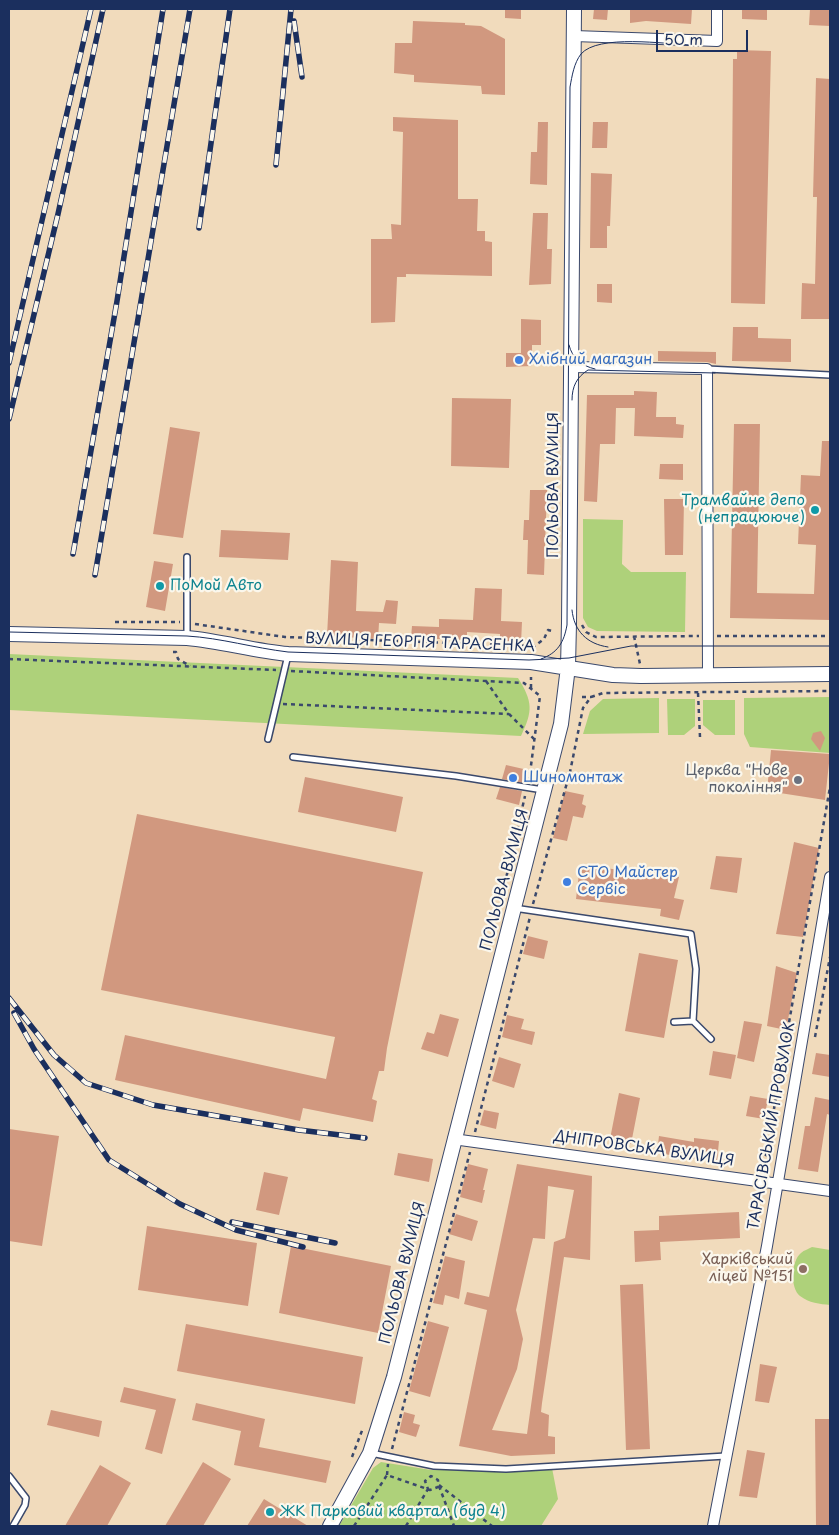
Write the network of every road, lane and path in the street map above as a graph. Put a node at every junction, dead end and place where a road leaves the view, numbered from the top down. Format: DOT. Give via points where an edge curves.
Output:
graph roads {
  1 [pos="574,9"];
  2 [pos="717,9"];
  3 [pos="574,36"];
  4 [pos="570,367"];
  5 [pos="707,369"];
  6 [pos="830,376"];
  7 [pos="187,557"];
  8 [pos="187,622"];
  9 [pos="580,622"];
  10 [pos="552,631"];
  11 [pos="9,634"];
  12 [pos="634,636"];
  13 [pos="706,636"];
  14 [pos="830,636"];
  15 [pos="187,638"];
  16 [pos="166,652"];
  17 [pos="288,654"];
  18 [pos="9,659"];
  19 [pos="640,665"];
  20 [pos="191,667"];
  21 [pos="568,667"];
  22 [pos="285,671"];
  23 [pos="830,674"];
  24 [pos="708,676"];
  25 [pos="531,677"];
  26 [pos="486,680"];
  27 [pos="531,688"];
  28 [pos="830,691"];
  29 [pos="698,692"];
  30 [pos="540,696"];
  31 [pos="546,696"];
  32 [pos="582,696"];
  33 [pos="591,697"];
  34 [pos="277,704"];
  35 [pos="509,714"];
  36 [pos="700,737"];
  37 [pos="268,739"];
  38 [pos="536,741"];
  39 [pos="293,757"];
  40 [pos="527,787"];
  41 [pos="830,787"];
  42 [pos="546,790"];
  43 [pos="830,877"];
  44 [pos="507,907"];
  45 [pos="531,910"];
  46 [pos="693,1021"];
  47 [pos="674,1022"];
  48 [pos="711,1039"];
  49 [pos="453,1139"];
  50 [pos="473,1140"];
  51 [pos="761,1180"];
  52 [pos="776,1182"];
  53 [pos="830,1191"];
  54 [pos="366,1422"];
  55 [pos="370,1453"];
  56 [pos="726,1456"];
  57 [pos="390,1458"];
  58 [pos="348,1466"];
  59 [pos="386,1474"];
  60 [pos="9,1476"];
  61 [pos="439,1485"];
  62 [pos="428,1489"];
  63 [pos="13,1526"];
  64 [pos="330,1526"];
  65 [pos="354,1526"];
  66 [pos="406,1526"];
  67 [pos="454,1526"];
  68 [pos="492,1526"];
  69 [pos="713,1526"];
  1 -- 3 [label="main road, ПОЛЬОВА ВУЛИЦЯ"];
  2 -- 3 [label="street" via="717,41"];
  3 -- 4 [label="main road, ПОЛЬОВА ВУЛИЦЯ"];
  4 -- 5 [label="street"];
  4 -- 21 [label="main road, ПОЛЬОВА ВУЛИЦЯ"];
  5 -- 6 [label="lane"];
  5 -- 13 [label="street"];
  7 -- 8 [label="lane"];
  8 -- 10 [label="path" via="285,637 532,648 544,639 548,630"];
  8 -- 15 [label="lane"];
  9 -- 12 [label="path" via="585,632 596,637"];
  11 -- 15 [label="main road, ВУЛИЦЯ ГЕОРГІЯ ТАРАСЕНКА"];
  12 -- 13 [label="path"];
  12 -- 19 [label="path"];
  13 -- 14 [label="path"];
  13 -- 24 [label="street"];
  15 -- 17 [label="main road, ВУЛИЦЯ ГЕОРГІЯ ТАРАСЕНКА"];
  16 -- 20 [label="path" via="176,652 178,659"];
  17 -- 21 [label="main road, ВУЛИЦЯ ГЕОРГІЯ ТАРАСЕНКА" via="531,662"];
  17 -- 22 [label="lane"];
  18 -- 20 [label="path"];
  20 -- 22 [label="path"];
  21 -- 24 [label="main road, ВУЛИЦЯ ГЕОРГІЯ ТАРАСЕНКА" via="613,675"];
  21 -- 42 [label="main road, ПОЛЬОВА ВУЛИЦЯ" via="561,724"];
  22 -- 26 [label="path"];
  22 -- 34 [label="lane"];
  23 -- 24 [label="main road, ВУЛИЦЯ ГЕОРГІЯ ТАРАСЕНКА"];
  25 -- 27 [label="path"];
  26 -- 27 [label="path" via="524,683"];
  26 -- 35 [label="path"];
  27 -- 30 [label="path"];
  28 -- 29 [label="path"];
  29 -- 33 [label="path" via="603,693"];
  29 -- 36 [label="path"];
  30 -- 31 [label="path"];
  30 -- 38 [label="path"];
  32 -- 33 [label="path"];
  33 -- 45 [label="path" via="583,708 570,772"];
  34 -- 35 [label="path"];
  34 -- 37 [label="lane"];
  35 -- 38 [label="path"];
  38 -- 40 [label="path"];
  39 -- 40 [label="lane"];
  40 -- 42 [label="lane"];
  40 -- 44 [label="path"];
  41 -- 51 [label="path"];
  42 -- 44 [label="main road, ПОЛЬОВА ВУЛИЦЯ"];
  43 -- 52 [label="street, ТАРАСІВСЬКИЙ ПРОВУЛОК"];
  44 -- 45 [label="lane"];
  44 -- 49 [label="main road, ПОЛЬОВА ВУЛИЦЯ"];
  45 -- 46 [label="lane" via="691,934 696,970"];
  45 -- 50 [label="path"];
  46 -- 47 [label="lane"];
  46 -- 48 [label="lane"];
  49 -- 50 [label="street, ДНІПРОВСЬКА ВУЛИЦЯ"];
  49 -- 55 [label="main road, ПОЛЬОВА ВУЛИЦЯ" via="394,1377"];
  50 -- 51 [label="street, ДНІПРОВСЬКА ВУЛИЦЯ"];
  50 -- 57 [label="path"];
  51 -- 52 [label="street, ДНІПРОВСЬКА ВУЛИЦЯ"];
  52 -- 53 [label="street, ДНІПРОВСЬКА ВУЛИЦЯ"];
  52 -- 56 [label="street, ТАРАСІВСЬКИЙ ПРОВУЛОК" via="767,1246"];
  54 -- 58 [label="path"];
  55 -- 57 [label="lane"];
  55 -- 64 [label="main road, ПОЛЬОВА ВУЛИЦЯ"];
  56 -- 57 [label="lane" via="506,1469 451,1468"];
  56 -- 69 [label="street, ТАРАСІВСЬКИЙ ПРОВУЛОК"];
  57 -- 59 [label="path"];
  59 -- 62 [label="path"];
  59 -- 65 [label="path"];
  60 -- 63 [label="lane" via="26,1498"];
  61 -- 62 [label="path" via="435,1490"];
  61 -- 62 [label="path" via="435,1477 428,1477 425,1483"];
  61 -- 67 [label="path"];
  61 -- 68 [label="path"];
  62 -- 66 [label="path"];
}
